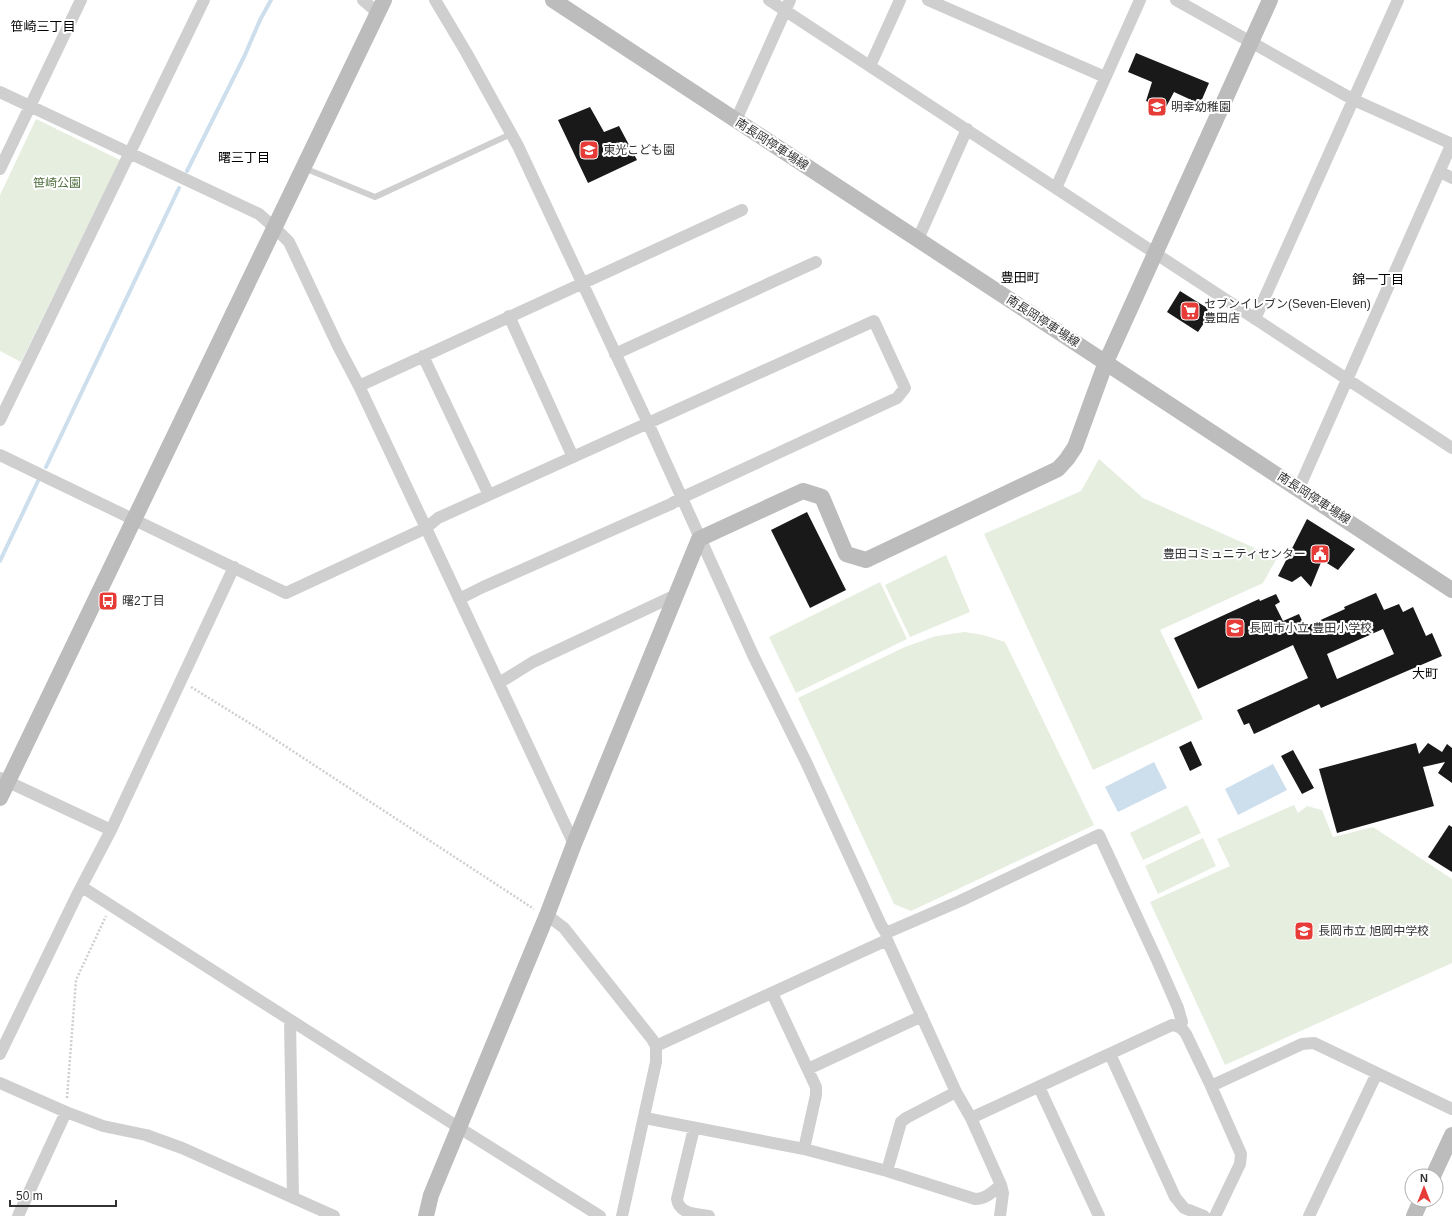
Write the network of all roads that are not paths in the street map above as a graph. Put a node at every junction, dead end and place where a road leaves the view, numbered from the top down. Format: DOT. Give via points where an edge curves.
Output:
graph roads {
  1 [pos="81,0"];
  2 [pos="204,0"];
  3 [pos="363,0"];
  4 [pos="435,0"];
  5 [pos="553,0"];
  6 [pos="770,0"];
  7 [pos="900,0"];
  8 [pos="928,0"];
  9 [pos="1140,0"];
  10 [pos="1176,0"];
  11 [pos="1270,0"];
  12 [pos="1398,0"];
  13 [pos="788,5"];
  14 [pos="381,6"];
  15 [pos="1251,42"];
  16 [pos="870,66"];
  17 [pos="1105,77"];
  18 [pos="0,92"];
  19 [pos="1354,100"];
  20 [pos="30,106"];
  21 [pos="736,120"];
  22 [pos="967,129"];
  23 [pos="511,134"];
  24 [pos="1452,143"];
  25 [pos="129,154"];
  26 [pos="304,168"];
  27 [pos="0,169"];
  28 [pos="1440,172"];
  29 [pos="1452,178"];
  30 [pos="1056,188"];
  31 [pos="742,210"];
  32 [pos="275,228"];
  33 [pos="918,239"];
  34 [pos="1155,254"];
  35 [pos="816,262"];
  36 [pos="581,283"];
  37 [pos="509,316"];
  38 [pos="1256,319"];
  39 [pos="615,354"];
  40 [pos="423,356"];
  41 [pos="1106,362"];
  42 [pos="1348,380"];
  43 [pos="359,386"];
  44 [pos="0,420"];
  45 [pos="648,423"];
  46 [pos="1452,448"];
  47 [pos="0,455"];
  48 [pos="573,457"];
  49 [pos="1299,488"];
  50 [pos="490,495"];
  51 [pos="681,498"];
  52 [pos="135,520"];
  53 [pos="426,528"];
  54 [pos="699,539"];
  55 [pos="234,567"];
  56 [pos="1452,590"];
  57 [pos="676,595"];
  58 [pos="459,599"];
  59 [pos="499,684"];
  60 [pos="4,780"];
  61 [pos="0,798"];
  62 [pos="111,830"];
  63 [pos="574,844"];
  64 [pos="82,886"];
  65 [pos="547,915"];
  66 [pos="887,937"];
  67 [pos="772,993"];
  68 [pos="922,1016"];
  69 [pos="290,1020"];
  70 [pos="1180,1027"];
  71 [pos="656,1046"];
  72 [pos="0,1054"];
  73 [pos="1110,1054"];
  74 [pos="808,1069"];
  75 [pos="1377,1073"];
  76 [pos="0,1082"];
  77 [pos="1211,1086"];
  78 [pos="1039,1087"];
  79 [pos="956,1092"];
  80 [pos="1452,1109"];
  81 [pos="66,1112"];
  82 [pos="645,1118"];
  83 [pos="971,1118"];
  84 [pos="458,1127"];
  85 [pos="694,1128"];
  86 [pos="1452,1134"];
  87 [pos="804,1149"];
  88 [pos="1437,1168"];
  89 [pos="887,1171"];
  90 [pos="1001,1185"];
  91 [pos="293,1198"];
  92 [pos="18,1216"];
  93 [pos="334,1216"];
  94 [pos="426,1216"];
  95 [pos="600,1216"];
  96 [pos="622,1216"];
  97 [pos="709,1216"];
  98 [pos="1000,1216"];
  99 [pos="1099,1216"];
  100 [pos="1204,1216"];
  101 [pos="1215,1216"];
  102 [pos="1309,1216"];
  1 -- 20 [label="street"];
  2 -- 25 [label="street"];
  3 -- 14 [label="street"];
  4 -- 23 [label="street"];
  5 -- 21 [label="street, 南長岡停車場線"];
  6 -- 13 [label="street"];
  7 -- 16 [label="street"];
  8 -- 17 [label="street"];
  9 -- 17 [label="street"];
  10 -- 15 [label="street"];
  11 -- 15 [label="street"];
  12 -- 19 [label="street"];
  13 -- 16 [label="street"];
  13 -- 21 [label="street"];
  14 -- 26 [label="street"];
  15 -- 19 [label="street"];
  15 -- 34 [label="street"];
  16 -- 22 [label="street"];
  17 -- 30 [label="street"];
  18 -- 20 [label="street"];
  19 -- 24 [label="street"];
  19 -- 38 [label="street"];
  20 -- 25 [label="street"];
  20 -- 27 [label="street"];
  21 -- 33 [label="street, 南長岡停車場線"];
  22 -- 30 [label="street"];
  22 -- 33 [label="street"];
  23 -- 26 [label="lane" via="375,197"];
  23 -- 36 [label="street"];
  24 -- 28 [label="street"];
  25 -- 32 [label="street" via="259,214"];
  25 -- 44 [label="street"];
  26 -- 32 [label="street"];
  28 -- 29 [label="street"];
  28 -- 42 [label="street"];
  30 -- 34 [label="street"];
  31 -- 36 [label="street"];
  32 -- 43 [label="street" via="290,242"];
  32 -- 52 [label="street"];
  33 -- 41 [label="street, 南長岡停車場線"];
  34 -- 38 [label="street"];
  34 -- 41 [label="street"];
  35 -- 39 [label="street"];
  36 -- 37 [label="street"];
  36 -- 39 [label="street"];
  37 -- 40 [label="street"];
  37 -- 48 [label="street"];
  38 -- 42 [label="street"];
  39 -- 45 [label="street"];
  40 -- 43 [label="street"];
  40 -- 50 [label="street"];
  41 -- 49 [label="street, 南長岡停車場線"];
  41 -- 54 [label="street" via="1075,447 1058,469 866,560 846,554 822,497 803,490"];
  42 -- 46 [label="street"];
  42 -- 49 [label="street"];
  43 -- 53 [label="street"];
  45 -- 48 [label="street"];
  45 -- 51 [label="street"];
  45 -- 51 [label="street" via="874,321 905,388 897,398"];
  47 -- 52 [label="street"];
  48 -- 50 [label="street"];
  49 -- 56 [label="street, 南長岡停車場線"];
  50 -- 53 [label="street" via="438,518"];
  51 -- 54 [label="street"];
  51 -- 58 [label="street"];
  52 -- 55 [label="street"];
  52 -- 60 [label="street"];
  53 -- 55 [label="street" via="286,592"];
  53 -- 58 [label="street"];
  54 -- 57 [label="street"];
  54 -- 66 [label="street"];
  55 -- 62 [label="street"];
  57 -- 59 [label="street" via="533,662"];
  57 -- 63 [label="street"];
  58 -- 59 [label="street"];
  59 -- 63 [label="street"];
  60 -- 61 [label="street"];
  60 -- 62 [label="street"];
  62 -- 64 [label="street"];
  63 -- 65 [label="street"];
  64 -- 69 [label="street"];
  64 -- 72 [label="street"];
  65 -- 71 [label="street" via="564,928"];
  65 -- 84 [label="street"];
  66 -- 67 [label="street"];
  66 -- 68 [label="street"];
  66 -- 70 [label="street" via="1099,835 1178,1008 1182,1022"];
  67 -- 71 [label="street"];
  67 -- 74 [label="street"];
  68 -- 74 [label="street"];
  68 -- 79 [label="street"];
  69 -- 84 [label="street"];
  69 -- 91 [label="street"];
  70 -- 73 [label="street" via="1172,1025"];
  70 -- 77 [label="street" via="1183,1028"];
  71 -- 82 [label="street" via="656,1062"];
  73 -- 78 [label="street"];
  73 -- 100 [label="street" via="1175,1197 1184,1208"];
  74 -- 87 [label="street" via="816,1088 816,1095"];
  75 -- 77 [label="street" via="1314,1043 1308,1043"];
  75 -- 80 [label="street"];
  75 -- 102 [label="street"];
  76 -- 81 [label="street"];
  77 -- 101 [label="street" via="1242,1160"];
  78 -- 83 [label="street"];
  78 -- 99 [label="street"];
  79 -- 83 [label="street"];
  79 -- 89 [label="street" via="901,1122"];
  81 -- 91 [label="street" via="103,1126 146,1135 182,1148"];
  81 -- 92 [label="street"];
  82 -- 85 [label="street"];
  82 -- 96 [label="street"];
  83 -- 90 [label="street"];
  84 -- 94 [label="street" via="431,1195"];
  84 -- 95 [label="street"];
  85 -- 87 [label="street"];
  85 -- 97 [label="street" via="678,1204 688,1212"];
  86 -- 88 [label="street"];
  87 -- 89 [label="street"];
  89 -- 90 [label="street" via="974,1199 988,1196"];
  90 -- 98 [label="street" via="1003,1193"];
  91 -- 93 [label="street"];
}
